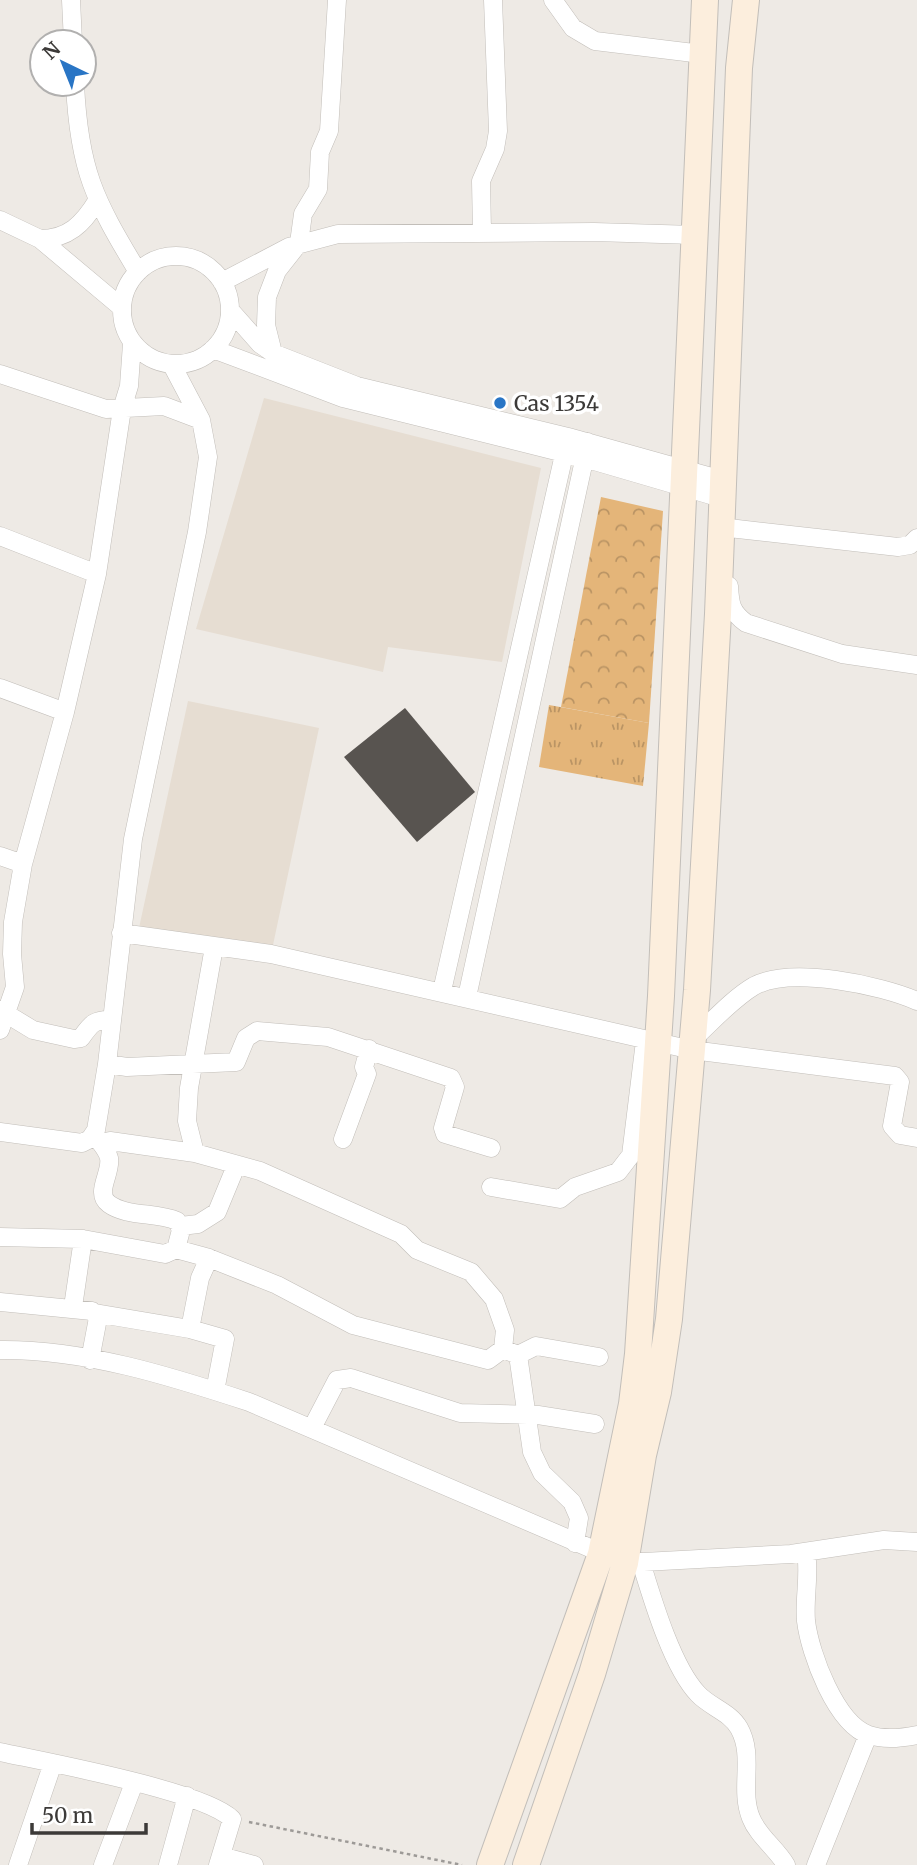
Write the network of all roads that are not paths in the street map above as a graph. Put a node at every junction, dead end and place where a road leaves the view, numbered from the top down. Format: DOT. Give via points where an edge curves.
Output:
graph roads {
  1 [pos="71,0"];
  2 [pos="337,0"];
  3 [pos="493,0"];
  4 [pos="553,0"];
  5 [pos="705,0"];
  6 [pos="746,0"];
  7 [pos="72,28"];
  8 [pos="702,54"];
  9 [pos="76,98"];
  10 [pos="97,201"];
  11 [pos="0,220"];
  12 [pos="482,232"];
  13 [pos="695,235"];
  14 [pos="40,239"];
  15 [pos="299,243"];
  16 [pos="138,272"];
  17 [pos="222,282"];
  18 [pos="121,307"];
  19 [pos="230,310"];
  20 [pos="132,344"];
  21 [pos="213,349"];
  22 [pos="273,353"];
  23 [pos="172,365"];
  24 [pos="0,374"];
  25 [pos="122,409"];
  26 [pos="201,420"];
  27 [pos="566,445"];
  28 [pos="586,450"];
  29 [pos="685,478"];
  30 [pos="721,489"];
  31 [pos="724,528"];
  32 [pos="0,536"];
  33 [pos="917,538"];
  34 [pos="97,574"];
  35 [pos="917,666"];
  36 [pos="0,688"];
  37 [pos="65,712"];
  38 [pos="0,856"];
  39 [pos="23,864"];
  40 [pos="121,933"];
  41 [pos="214,947"];
  42 [pos="442,991"];
  43 [pos="467,997"];
  44 [pos="917,1001"];
  45 [pos="2,1018"];
  46 [pos="112,1020"];
  47 [pos="651,1042"];
  48 [pos="693,1044"];
  49 [pos="369,1049"];
  50 [pos="107,1064"];
  51 [pos="194,1064"];
  52 [pos="0,1132"];
  53 [pos="917,1138"];
  54 [pos="97,1139"];
  55 [pos="343,1139"];
  56 [pos="491,1148"];
  57 [pos="195,1153"];
  58 [pos="236,1166"];
  59 [pos="491,1187"];
  60 [pos="181,1226"];
  61 [pos="0,1237"];
  62 [pos="83,1239"];
  63 [pos="176,1249"];
  64 [pos="209,1258"];
  65 [pos="0,1301"];
  66 [pos="73,1307"];
  67 [pos="95,1313"];
  68 [pos="190,1329"];
  69 [pos="0,1350"];
  70 [pos="510,1352"];
  71 [pos="599,1357"];
  72 [pos="90,1360"];
  73 [pos="215,1391"];
  74 [pos="527,1417"];
  75 [pos="595,1424"];
  76 [pos="312,1428"];
  77 [pos="917,1542"];
  78 [pos="575,1543"];
  79 [pos="806,1552"];
  80 [pos="622,1559"];
  81 [pos="868,1735"];
  82 [pos="917,1735"];
  83 [pos="0,1752"];
  84 [pos="53,1763"];
  85 [pos="134,1783"];
  86 [pos="187,1796"];
  87 [pos="220,1861"];
  88 [pos="18,1865"];
  89 [pos="103,1865"];
  90 [pos="167,1865"];
  91 [pos="254,1865"];
  92 [pos="490,1865"];
  93 [pos="526,1865"];
  94 [pos="786,1865"];
  95 [pos="816,1865"];
  1 -- 7 [label="street"];
  2 -- 15 [label="street" via="329,131 321,147 318,189 303,214"];
  3 -- 12 [label="street" via="498,131 481,181"];
  4 -- 8 [label="street" via="573,28 595,41"];
  5 -- 8 [label="street"];
  6 -- 30 [label="street" via="739,68"];
  8 -- 13 [label="street"];
  9 -- 10 [label="street" via="83,164"];
  10 -- 14 [label="street" via="84,223 58,239"];
  10 -- 16 [label="street"];
  11 -- 14 [label="street"];
  12 -- 13 [label="street"];
  12 -- 15 [label="street" via="355,232"];
  13 -- 29 [label="street"];
  14 -- 18 [label="street"];
  15 -- 17 [label="street"];
  15 -- 22 [label="street" via="277,271 267,297 266,325"];
  16 -- 17 [label="street" via="173,256 209,267"];
  16 -- 18 [label="street" via="126,288"];
  17 -- 19 [label="street"];
  18 -- 20 [label="street"];
  19 -- 21 [label="street" via="228,324"];
  19 -- 22 [label="street"];
  20 -- 23 [label="street" via="150,359"];
  20 -- 25 [label="street"];
  21 -- 23 [label="street" via="194,362"];
  21 -- 27 [label="street" via="343,398"];
  22 -- 27 [label="street" via="357,386"];
  23 -- 26 [label="street"];
  24 -- 25 [label="street"];
  25 -- 26 [label="street" via="164,406"];
  25 -- 34 [label="street"];
  26 -- 40 [label="street" via="208,457 204,492 133,839"];
  27 -- 28 [label="street"];
  27 -- 42 [label="street"];
  28 -- 29 [label="street"];
  28 -- 43 [label="street"];
  29 -- 30 [label="street"];
  29 -- 47 [label="street"];
  30 -- 31 [label="street"];
  31 -- 33 [label="street" via="898,547"];
  31 -- 35 [label="street" via="730,604 746,623 842,654"];
  31 -- 48 [label="street"];
  32 -- 34 [label="street"];
  34 -- 37 [label="street"];
  36 -- 37 [label="street"];
  37 -- 39 [label="street"];
  38 -- 39 [label="street"];
  39 -- 45 [label="street" via="13,922 15,986"];
  40 -- 41 [label="street"];
  40 -- 46 [label="street"];
  41 -- 42 [label="street" via="271,954"];
  41 -- 51 [label="street"];
  42 -- 43 [label="street"];
  43 -- 47 [label="street"];
  44 -- 48 [label="street" via="839,982 769,981 754,986"];
  45 -- 46 [label="street" via="74,1038 81,1038 98,1019"];
  46 -- 50 [label="street"];
  47 -- 48 [label="street"];
  47 -- 59 [label="street" via="633,1149 623,1168 575,1187 560,1199"];
  47 -- 80 [label="street" via="644,1294"];
  48 -- 53 [label="street" via="897,1077 892,1126 900,1135"];
  48 -- 80 [label="street" via="669,1319"];
  49 -- 51 [label="street" via="328,1037 257,1031 246,1038 236,1062"];
  49 -- 55 [label="street" via="364,1067 367,1074"];
  49 -- 56 [label="street" via="451,1078 455,1087 445,1134"];
  50 -- 51 [label="street"];
  50 -- 54 [label="street"];
  51 -- 57 [label="street" via="187,1121"];
  52 -- 54 [label="street" via="82,1143"];
  54 -- 57 [label="street"];
  54 -- 60 [label="street" via="110,1161 102,1193 106,1201 118,1208 170,1218"];
  57 -- 58 [label="street"];
  58 -- 60 [label="street" via="217,1212 198,1224"];
  58 -- 70 [label="street" via="260,1171 388,1228 417,1250 471,1272 494,1299"];
  60 -- 63 [label="street"];
  61 -- 62 [label="street"];
  62 -- 63 [label="street" via="165,1254"];
  62 -- 66 [label="street"];
  63 -- 64 [label="street"];
  64 -- 68 [label="street" via="200,1278"];
  64 -- 70 [label="street" via="277,1285 353,1325 488,1360"];
  65 -- 66 [label="street"];
  66 -- 67 [label="street"];
  67 -- 68 [label="street"];
  67 -- 72 [label="street" via="98,1318"];
  68 -- 73 [label="street" via="225,1339"];
  69 -- 72 [label="street"];
  70 -- 71 [label="street" via="536,1346"];
  70 -- 74 [label="street"];
  72 -- 73 [label="street"];
  73 -- 76 [label="street"];
  74 -- 75 [label="street"];
  74 -- 76 [label="street" via="460,1413 351,1378 337,1380"];
  74 -- 78 [label="street" via="532,1452 542,1472 572,1502 579,1518"];
  76 -- 78 [label="street"];
  77 -- 79 [label="street" via="884,1540"];
  78 -- 80 [label="street"];
  79 -- 80 [label="street"];
  79 -- 81 [label="street" via="806,1621 822,1677 842,1713"];
  80 -- 92 [label="street"];
  80 -- 93 [label="street" via="592,1674"];
  80 -- 94 [label="street" via="656,1610 688,1681 699,1696 738,1726 748,1764 751,1819"];
  81 -- 82 [label="street" via="900,1739"];
  81 -- 95 [label="street"];
  83 -- 84 [label="street"];
  84 -- 85 [label="street"];
  84 -- 88 [label="street"];
  85 -- 86 [label="street"];
  85 -- 89 [label="street"];
  86 -- 87 [label="street" via="223,1810 232,1819"];
  86 -- 90 [label="street"];
  87 -- 91 [label="street"];
}
